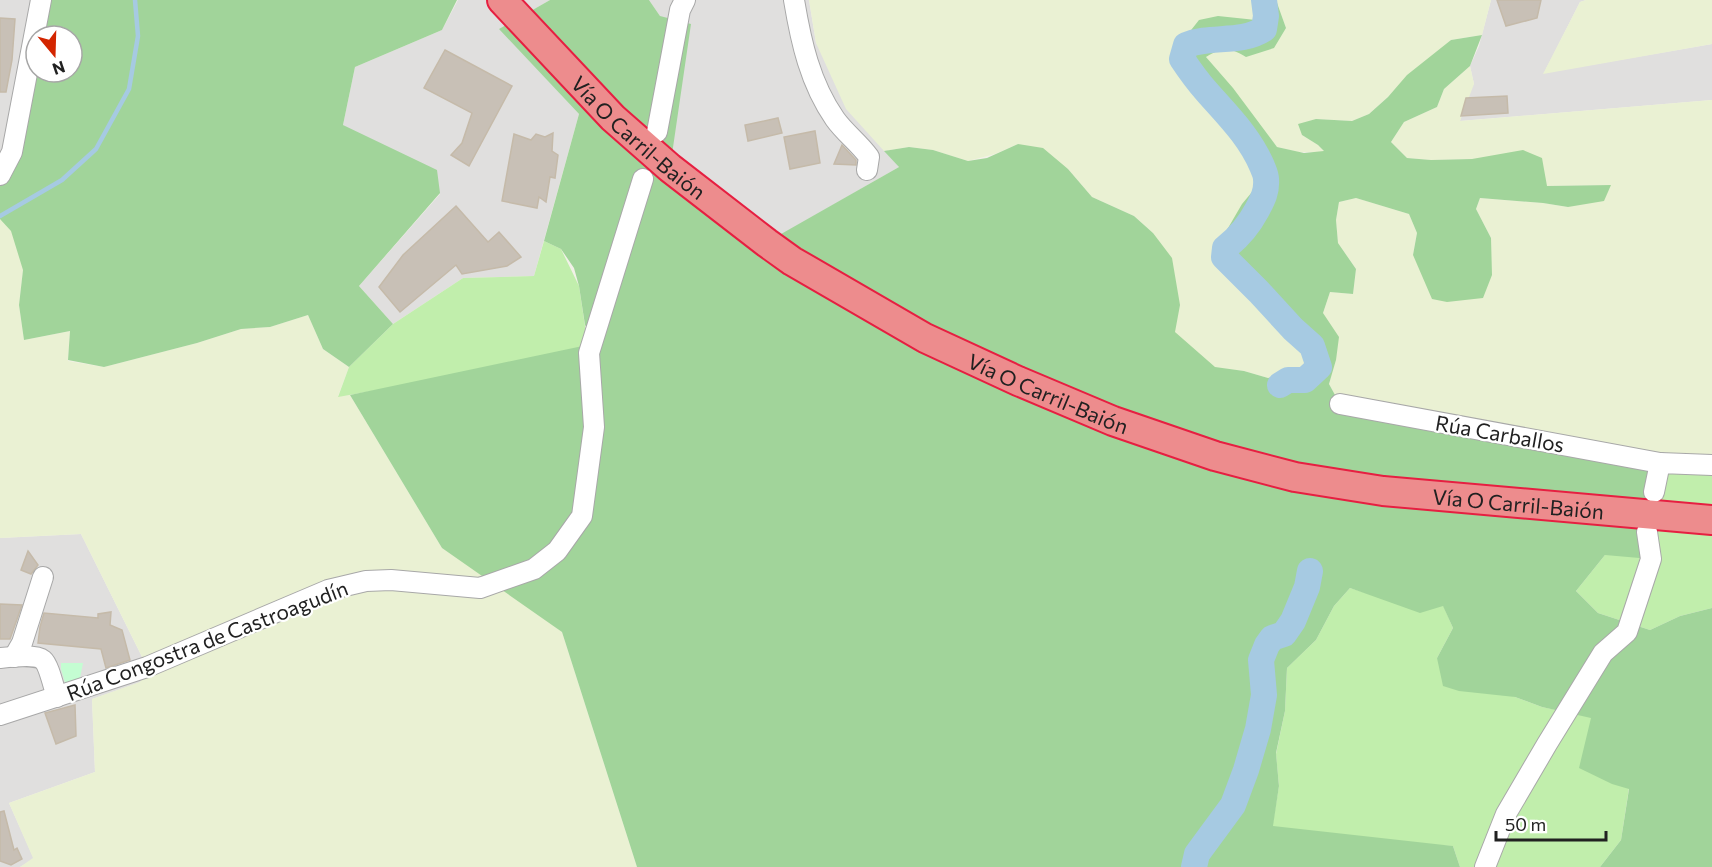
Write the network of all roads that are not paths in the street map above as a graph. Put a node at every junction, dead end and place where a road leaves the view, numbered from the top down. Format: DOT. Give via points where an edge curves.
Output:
graph roads {
  1 [pos="41,0"];
  2 [pos="502,0"];
  3 [pos="794,0"];
  4 [pos="679,3"];
  5 [pos="657,132"];
  6 [pos="867,170"];
  7 [pos="0,174"];
  8 [pos="644,179"];
  9 [pos="1340,404"];
  10 [pos="1660,463"];
  11 [pos="1712,465"];
  12 [pos="1654,492"];
  13 [pos="1712,520"];
  14 [pos="1647,532"];
  15 [pos="43,577"];
  16 [pos="7,658"];
  17 [pos="57,697"];
  18 [pos="0,715"];
  19 [pos="1485,867"];
  1 -- 7 [label="street" via="12,152"];
  2 -- 13 [label="highway, Vía O Carril-Baión" via="613,118 767,243 925,338 1018,381 1124,425 1215,456 1295,477 1383,491"];
  3 -- 6 [label="street" via="809,68 836,121 869,158"];
  4 -- 5 [label="street"];
  8 -- 17 [label="street, Rúa Congostra de Castroagudín" via="589,353 594,427 582,516 557,551 534,569 480,588 383,580 328,590 147,667"];
  9 -- 10 [label="street, Rúa Carballos"];
  10 -- 11 [label="street, Rúa Carballos"];
  10 -- 12 [label="street"];
  14 -- 19 [label="street" via="1651,559 1627,632 1603,653 1547,744 1506,814"];
  15 -- 16 [label="street" via="22,644"];
  16 -- 17 [label="street" via="43,660"];
  17 -- 18 [label="street, Rúa Congostra de Castroagudín"];
}
